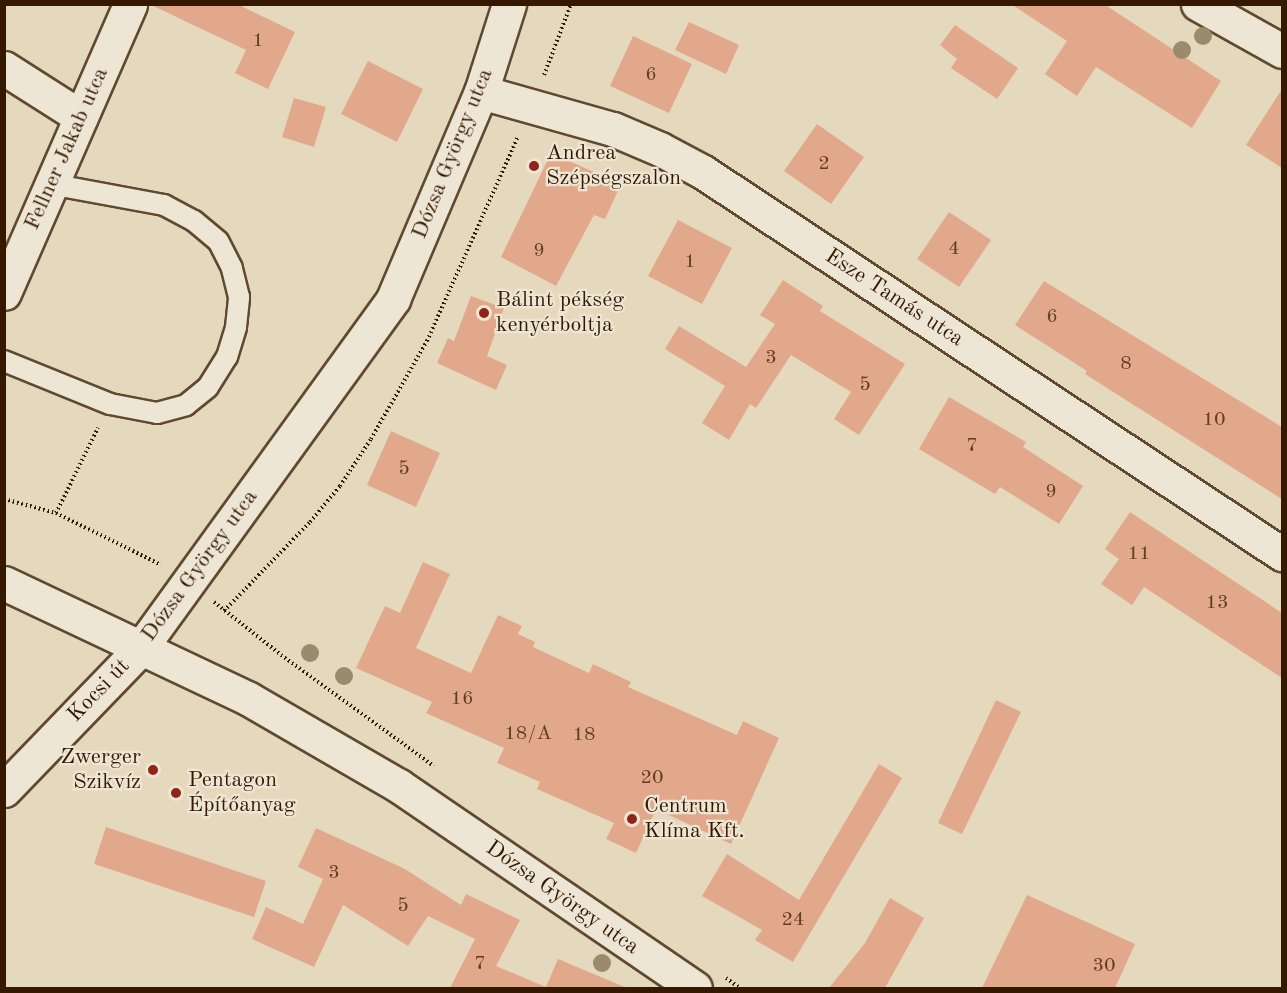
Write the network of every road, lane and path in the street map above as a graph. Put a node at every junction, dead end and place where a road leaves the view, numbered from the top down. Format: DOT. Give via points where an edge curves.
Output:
graph roads {
  1 [pos="130,4"];
  2 [pos="509,4"];
  3 [pos="571,4"];
  4 [pos="1198,4"];
  5 [pos="1282,51"];
  6 [pos="4,68"];
  7 [pos="481,92"];
  8 [pos="532,105"];
  9 [pos="81,117"];
  10 [pos="51,184"];
  11 [pos="4,293"];
  12 [pos="4,361"];
  13 [pos="110,404"];
  14 [pos="4,499"];
  15 [pos="56,513"];
  16 [pos="1282,554"];
  17 [pos="192,580"];
  18 [pos="4,583"];
  19 [pos="224,611"];
  20 [pos="140,649"];
  21 [pos="4,790"];
  22 [pos="695,988"];
  1 -- 9 [label="street, Fellner Jakab utca"];
  2 -- 7 [label="street, Dózsa György utca"];
  3 -- 8 [label="path"];
  4 -- 5 [label="street"];
  6 -- 9 [label="street"];
  7 -- 8 [label="street, Esze Tamás utca"];
  7 -- 17 [label="street, Dózsa György utca" via="393,299"];
  8 -- 16 [label="street, Esze Tamás utca" via="613,129 704,172"];
  8 -- 19 [label="path" via="427,341 370,439 325,504"];
  9 -- 10 [label="street, Fellner Jakab utca"];
  10 -- 11 [label="street, Fellner Jakab utca"];
  10 -- 13 [label="lane" via="164,205 194,221 218,241 232,268 239,297 236,327 227,357 208,387 186,405 157,412"];
  12 -- 13 [label="lane"];
  13 -- 15 [label="path"];
  14 -- 15 [label="path"];
  15 -- 17 [label="path"];
  17 -- 20 [label="street, Dózsa György utca"];
  18 -- 20 [label="street, Kocsi út"];
  20 -- 21 [label="street, Kocsi út"];
  20 -- 22 [label="street, Dózsa György utca" via="249,699 399,786"];
}
